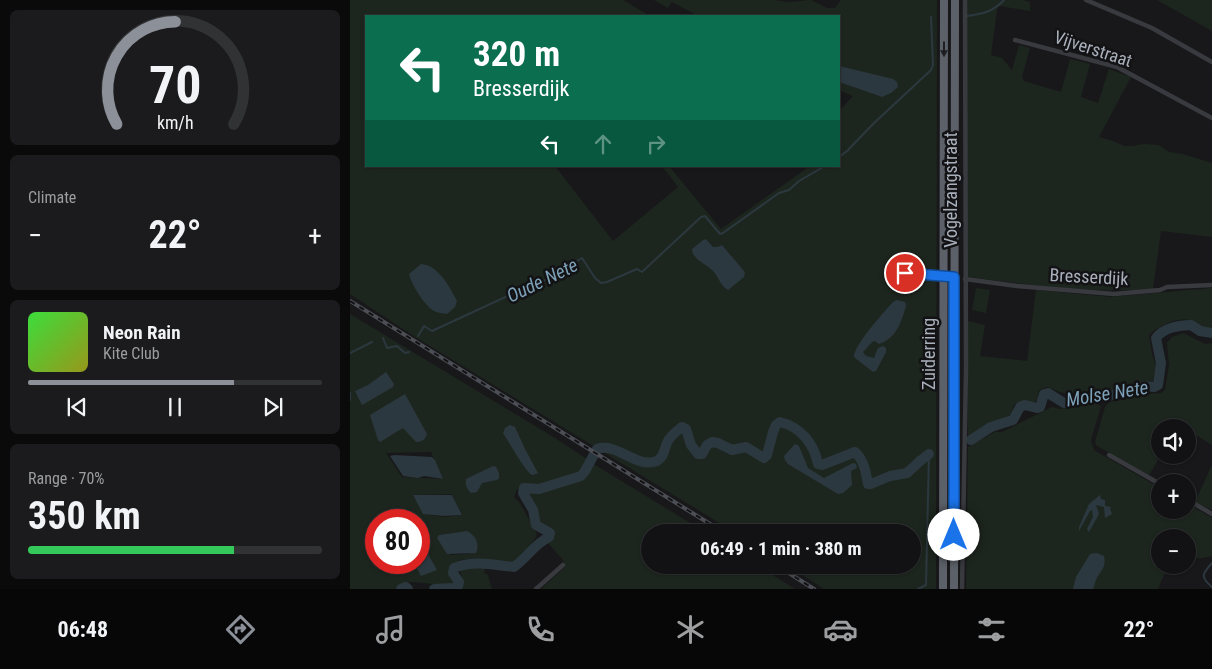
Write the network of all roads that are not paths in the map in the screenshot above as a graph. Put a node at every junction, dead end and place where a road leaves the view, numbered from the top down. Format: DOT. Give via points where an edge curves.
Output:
graph roads {
  1 [pos="944,0"];
  2 [pos="955,0"];
  3 [pos="965,0"];
  4 [pos="1086,0"];
  5 [pos="1016,40"];
  6 [pos="1212,62"];
  7 [pos="1212,118"];
  8 [pos="905,273"];
  9 [pos="944,276"];
  10 [pos="954,277"];
  11 [pos="965,279"];
  12 [pos="1212,285"];
  13 [pos="1109,455"];
  14 [pos="1151,479"];
  15 [pos="1196,505"];
  16 [pos="1212,514"];
  17 [pos="563,565"];
  18 [pos="536,589"];
  19 [pos="944,589"];
  20 [pos="954,589"];
  21 [pos="962,589"];
  1 -- 9 [label="highway, Zuiderring, one-way"];
  2 -- 10 [label="highway, Zuiderring"];
  3 -- 11 [label="street, Vogelzangstraat"];
  4 -- 6 [label="street" via="1152,28"];
  5 -- 7 [label="street, Vijverstraat" via="1117,68"];
  8 -- 9 [label="street"];
  9 -- 10 [label="street"];
  9 -- 19 [label="highway, Zuiderring"];
  10 -- 20 [label="highway, Zuiderring"];
  11 -- 12 [label="street, Bresserdijk" via="1114,294 1160,290 1168,286"];
  11 -- 21 [label="street, Vogelzangstraat"];
  13 -- 14 [label="street"];
  15 -- 16 [label="street"];
  17 -- 18 [label="street"];
}
